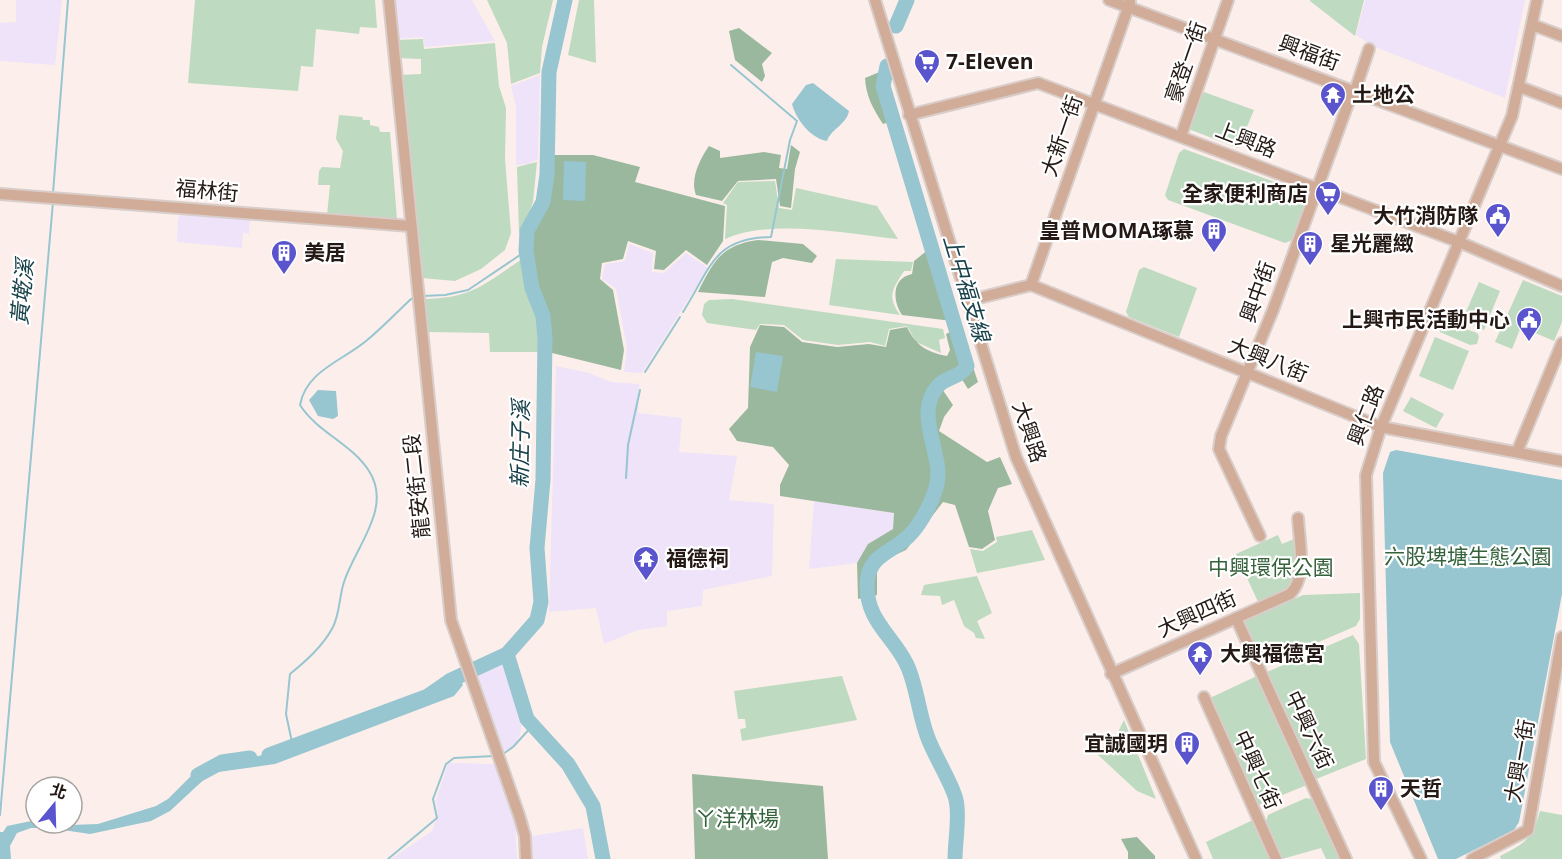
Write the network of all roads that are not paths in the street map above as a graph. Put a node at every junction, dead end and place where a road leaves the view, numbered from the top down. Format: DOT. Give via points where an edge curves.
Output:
graph roads {
  1 [pos="389,0"];
  2 [pos="875,0"];
  3 [pos="1109,0"];
  4 [pos="1228,0"];
  5 [pos="1537,0"];
  6 [pos="1129,3"];
  7 [pos="1533,25"];
  8 [pos="1562,36"];
  9 [pos="1214,39"];
  10 [pos="1369,49"];
  11 [pos="1520,87"];
  12 [pos="1354,90"];
  13 [pos="1095,103"];
  14 [pos="1562,103"];
  15 [pos="909,115"];
  16 [pos="1181,136"];
  17 [pos="1500,145"];
  18 [pos="1562,169"];
  19 [pos="1318,189"];
  20 [pos="0,194"];
  21 [pos="410,226"];
  22 [pos="1459,242"];
  23 [pos="1031,285"];
  24 [pos="1562,286"];
  25 [pos="967,301"];
  26 [pos="1562,344"];
  27 [pos="1248,373"];
  28 [pos="1381,426"];
  29 [pos="1516,452"];
  30 [pos="1562,460"];
  31 [pos="1298,518"];
  32 [pos="1260,536"];
  33 [pos="1236,618"];
  34 [pos="1562,637"];
  35 [pos="1111,674"];
  36 [pos="1204,697"];
  37 [pos="526,859"];
  38 [pos="1196,859"];
  39 [pos="1276,859"];
  40 [pos="1346,859"];
  41 [pos="1420,859"];
  42 [pos="1472,859"];
  1 -- 21 [label="street"];
  2 -- 15 [label="street, 大興路"];
  3 -- 6 [label="street, 興福街"];
  4 -- 9 [label="street, 豪登一街"];
  5 -- 7 [label="street, 興仁路"];
  6 -- 9 [label="street, 興福街"];
  6 -- 13 [label="street, 大新一街"];
  7 -- 8 [label="street"];
  7 -- 11 [label="street, 興仁路"];
  9 -- 12 [label="street, 興福街"];
  9 -- 16 [label="street, 豪登一街"];
  10 -- 12 [label="street, 興中街"];
  11 -- 14 [label="street"];
  11 -- 17 [label="street, 興仁路"];
  12 -- 17 [label="street, 興福街"];
  12 -- 19 [label="street, 興中街"];
  13 -- 15 [label="street, 上興路" via="1038,83"];
  13 -- 16 [label="street, 上興路"];
  13 -- 23 [label="street, 大新一街"];
  15 -- 25 [label="street, 大興路"];
  16 -- 19 [label="street, 上興路"];
  17 -- 18 [label="street, 興福街"];
  17 -- 22 [label="street, 興仁路"];
  19 -- 22 [label="street, 上興路"];
  19 -- 27 [label="street, 興中街"];
  20 -- 21 [label="street, 福林街"];
  21 -- 37 [label="street, 龍安街二段" via="451,620 525,836"];
  22 -- 24 [label="street, 上興路"];
  22 -- 28 [label="street, 興仁路"];
  23 -- 25 [label="street"];
  23 -- 27 [label="street, 大興八街"];
  25 -- 35 [label="street, 大興路" via="1020,466"];
  26 -- 29 [label="street"];
  27 -- 28 [label="street, 大興八街"];
  27 -- 32 [label="street, 興中街" via="1219,449"];
  28 -- 29 [label="street, 大興八街"];
  28 -- 41 [label="street, 興仁路" via="1366,475 1374,762"];
  29 -- 30 [label="street, 大興八街"];
  31 -- 33 [label="street, 大興四街" via="1299,586 1290,594"];
  33 -- 35 [label="street, 大興四街"];
  33 -- 40 [label="street, 中興六街"];
  34 -- 42 [label="street, 大興一街" via="1528,830"];
  35 -- 38 [label="street, 大興路"];
  36 -- 39 [label="street, 中興七街"];
}
